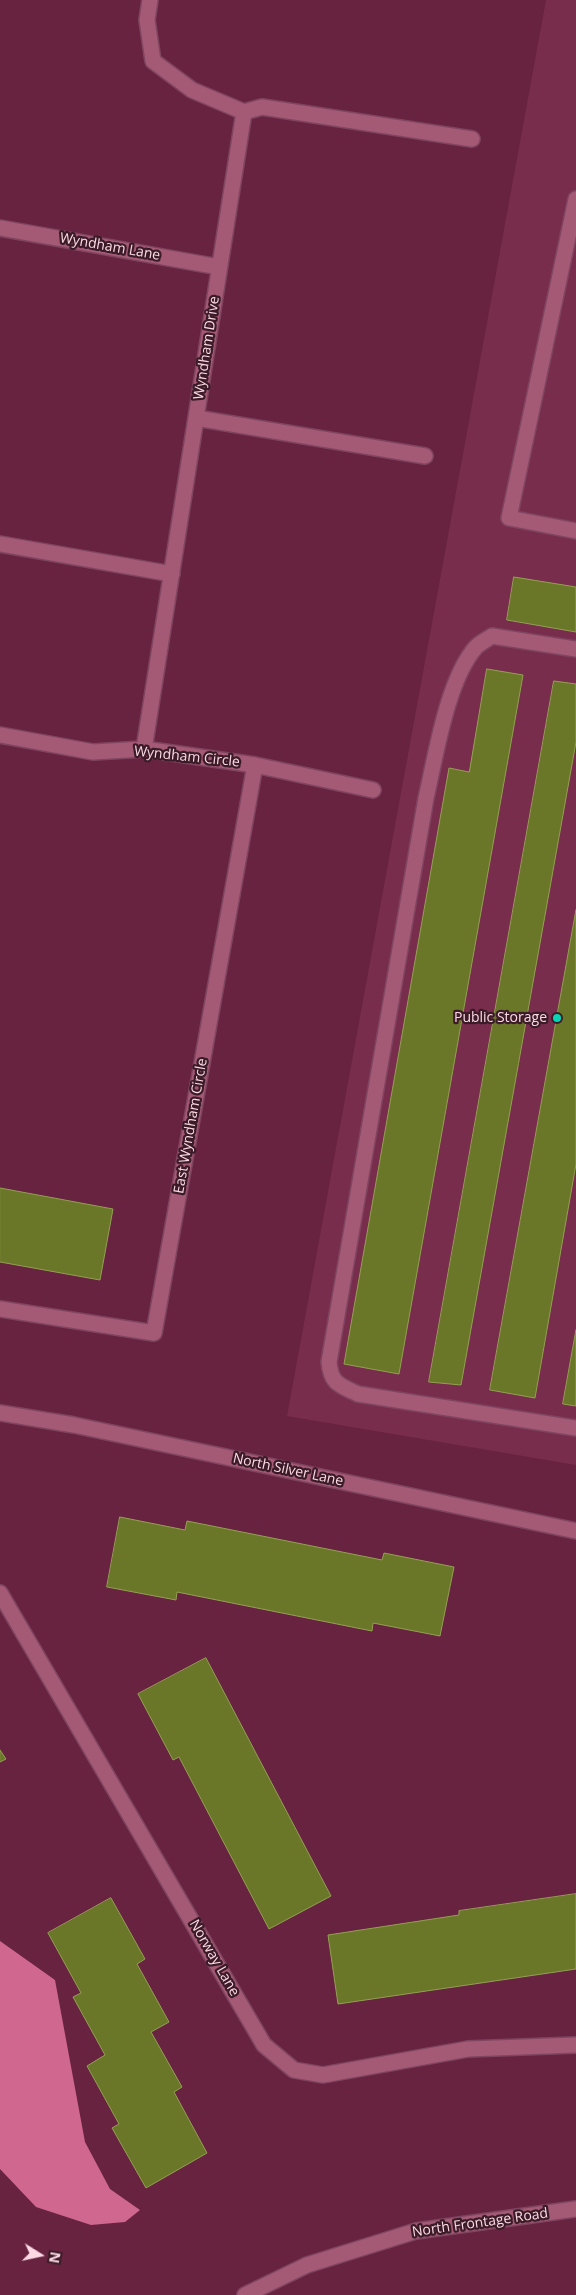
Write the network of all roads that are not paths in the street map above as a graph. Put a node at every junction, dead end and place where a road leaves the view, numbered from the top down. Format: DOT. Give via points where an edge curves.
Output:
graph roads {
  1 [pos="150,0"];
  2 [pos="244,112"];
  3 [pos="472,139"];
  4 [pos="576,199"];
  5 [pos="0,228"];
  6 [pos="219,267"];
  7 [pos="196,418"];
  8 [pos="425,456"];
  9 [pos="576,531"];
  10 [pos="0,544"];
  11 [pos="172,574"];
  12 [pos="576,649"];
  13 [pos="0,735"];
  14 [pos="144,749"];
  15 [pos="255,765"];
  16 [pos="372,790"];
  17 [pos="0,1309"];
  18 [pos="0,1413"];
  19 [pos="576,1428"];
  20 [pos="576,1531"];
  21 [pos="0,1593"];
  22 [pos="576,2046"];
  23 [pos="576,2209"];
  24 [pos="245,2295"];
  1 -- 2 [label="street" via="147,20 153,61 192,90"];
  2 -- 3 [label="street" via="262,107"];
  2 -- 6 [label="street, Wyndham Drive"];
  4 -- 9 [label="street" via="509,518"];
  5 -- 6 [label="street, Wyndham Lane"];
  6 -- 7 [label="street, Wyndham Drive"];
  7 -- 8 [label="street"];
  7 -- 11 [label="street, Wyndham Drive"];
  10 -- 11 [label="street"];
  11 -- 14 [label="street, Wyndham Drive"];
  12 -- 19 [label="street" via="492,636 476,646 462,666 426,798 329,1362 330,1375 338,1385 358,1394"];
  13 -- 14 [label="street, Wyndham Circle" via="93,752"];
  14 -- 15 [label="street, Wyndham Circle"];
  15 -- 16 [label="street, Wyndham Circle"];
  15 -- 17 [label="street, East Wyndham Circle" via="154,1333"];
  18 -- 20 [label="street, North Silver Lane" via="74,1425"];
  21 -- 22 [label="street, Norway Lane" via="264,2045 294,2070 323,2075 468,2050"];
  23 -- 24 [label="street, North Frontage Road" via="416,2230 306,2265"];
}
